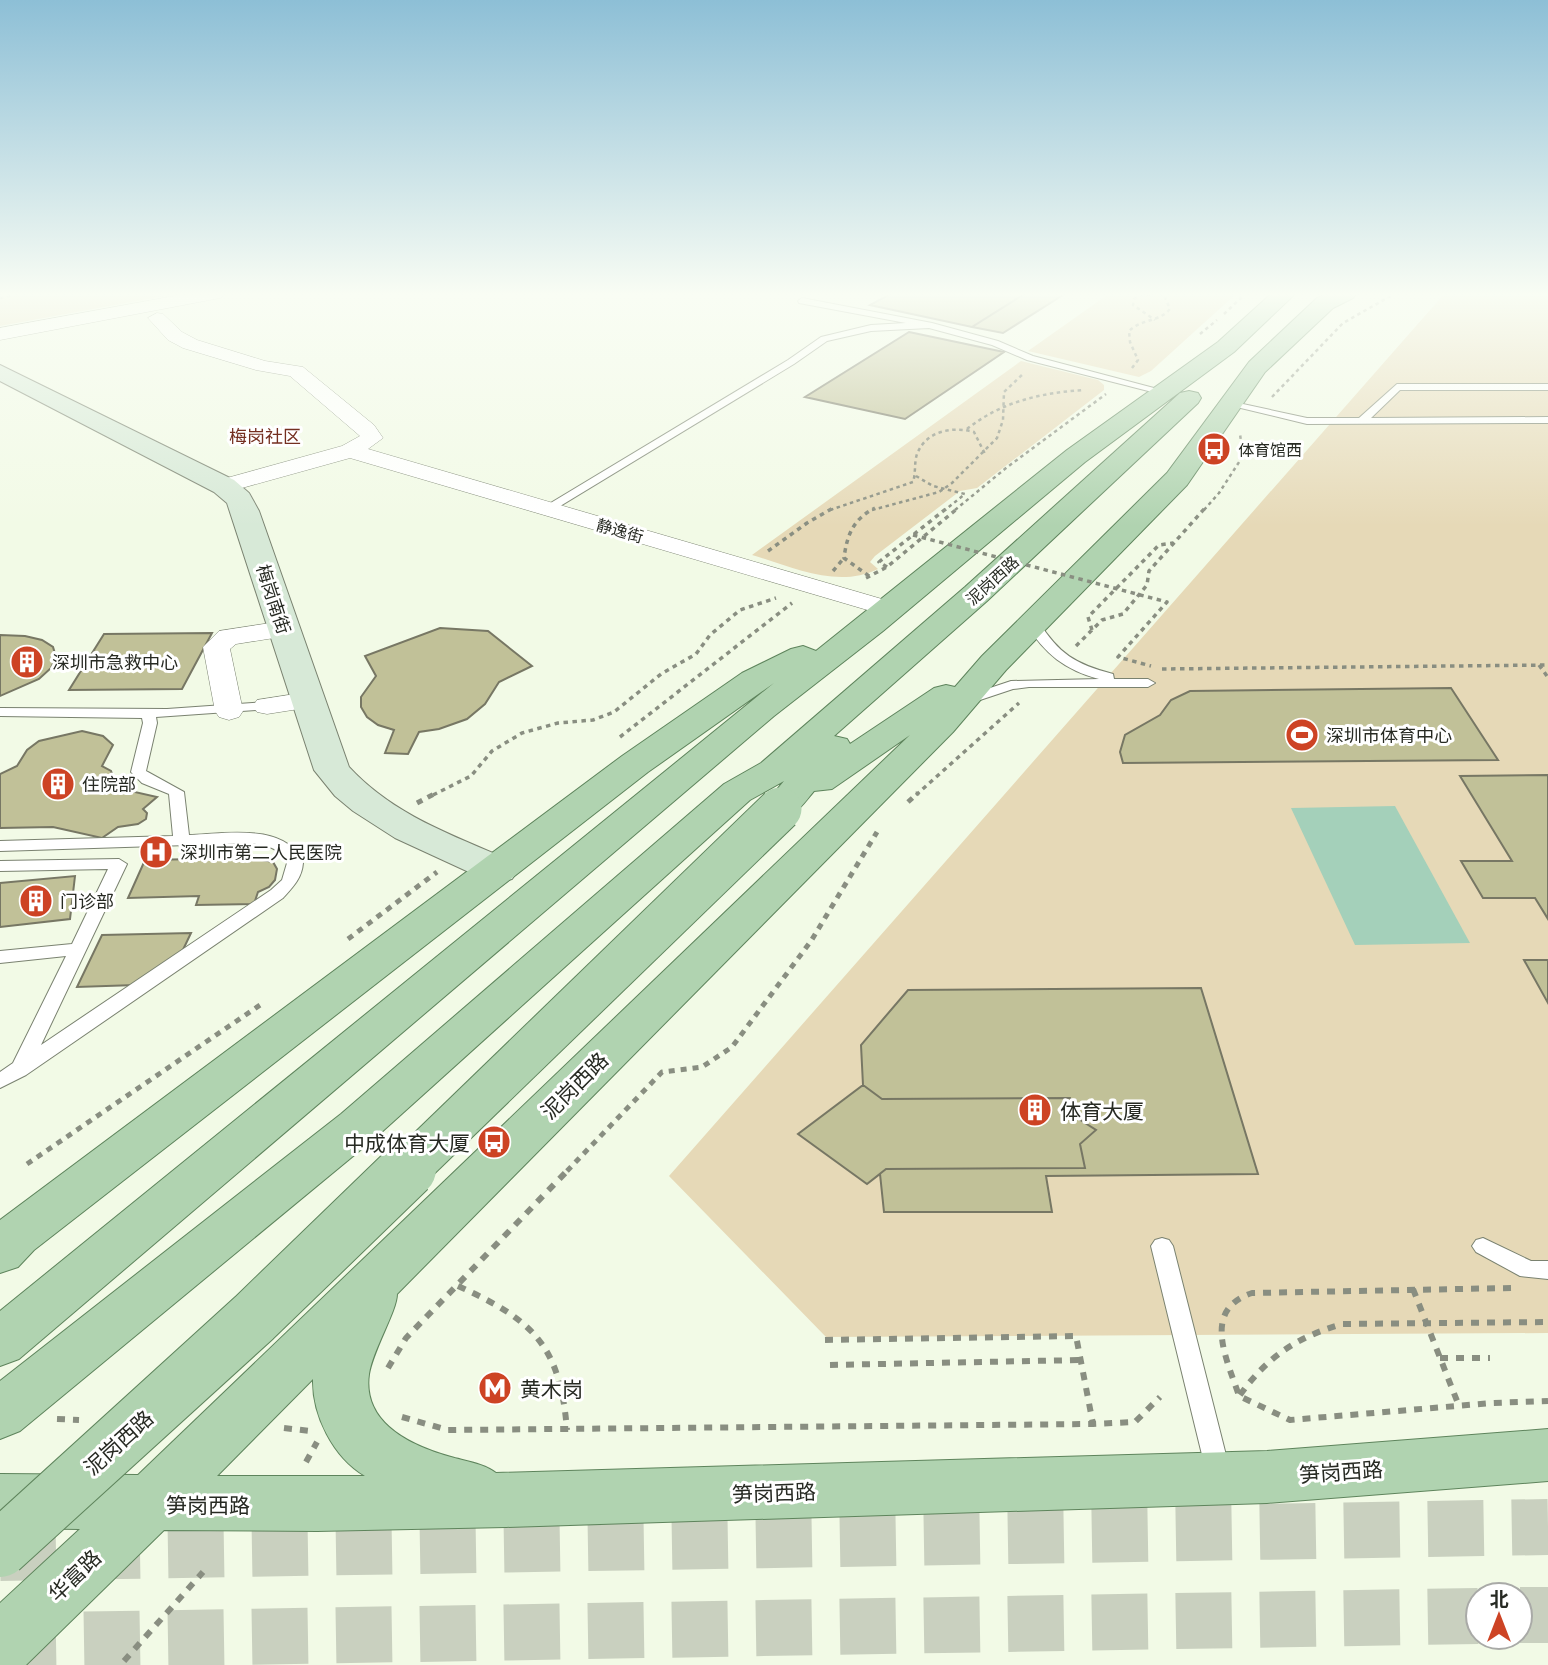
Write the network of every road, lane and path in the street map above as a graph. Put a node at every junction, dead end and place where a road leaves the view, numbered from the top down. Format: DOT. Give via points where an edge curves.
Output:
graph roads {
  1 [pos="294,371"];
  2 [pos="777,371"];
  3 [pos="1028,371"];
  4 [pos="1082,371"];
  5 [pos="1193,371"];
  6 [pos="1211,371"];
  7 [pos="1251,371"];
  8 [pos="1255,371"];
  9 [pos="1297,371"];
  10 [pos="0,372"];
  11 [pos="1548,387"];
  12 [pos="1089,390"];
  13 [pos="1101,391"];
  14 [pos="1164,391"];
  15 [pos="1269,400"];
  16 [pos="1005,405"];
  17 [pos="1237,414"];
  18 [pos="1548,420"];
  19 [pos="1361,421"];
  20 [pos="967,429"];
  21 [pos="350,451"];
  22 [pos="985,454"];
  23 [pos="916,476"];
  24 [pos="224,486"];
  25 [pos="944,489"];
  26 [pos="963,495"];
  27 [pos="974,496"];
  28 [pos="548,509"];
  29 [pos="913,535"];
  30 [pos="1175,542"];
  31 [pos="767,552"];
  32 [pos="887,567"];
  33 [pos="870,577"];
  34 [pos="862,579"];
  35 [pos="1115,588"];
  36 [pos="802,596"];
  37 [pos="782,597"];
  38 [pos="881,617"];
  39 [pos="1033,624"];
  40 [pos="285,629"];
  41 [pos="1092,630"];
  42 [pos="1070,652"];
  43 [pos="994,663"];
  44 [pos="1538,664"];
  45 [pos="1548,665"];
  46 [pos="1547,676"];
  47 [pos="308,700"];
  48 [pos="1021,701"];
  49 [pos="960,704"];
  50 [pos="267,706"];
  51 [pos="229,711"];
  52 [pos="0,712"];
  53 [pos="148,714"];
  54 [pos="618,738"];
  55 [pos="759,800"];
  56 [pos="414,804"];
  57 [pos="901,808"];
  58 [pos="881,825"];
  59 [pos="182,841"];
  60 [pos="0,846"];
  61 [pos="446,865"];
  62 [pos="0,866"];
  63 [pos="498,870"];
  64 [pos="346,940"];
  65 [pos="78,949"];
  66 [pos="0,957"];
  67 [pos="268,999"];
  68 [pos="19,1070"];
  69 [pos="0,1082"];
  70 [pos="27,1164"];
  71 [pos="5,1238"];
  72 [pos="1162,1246"];
  73 [pos="1483,1246"];
  74 [pos="1548,1270"];
  75 [pos="382,1275"];
  76 [pos="457,1286"];
  77 [pos="1521,1288"];
  78 [pos="1413,1289"];
  79 [pos="1548,1322"];
  80 [pos="1426,1323"];
  81 [pos="825,1340"];
  82 [pos="0,1343"];
  83 [pos="1440,1358"];
  84 [pos="1490,1358"];
  85 [pos="1081,1360"];
  86 [pos="830,1365"];
  87 [pos="385,1371"];
  88 [pos="1240,1396"];
  89 [pos="1160,1397"];
  90 [pos="1548,1401"];
  91 [pos="1459,1406"];
  92 [pos="388,1413"];
  93 [pos="22,1416"];
  94 [pos="82,1421"];
  95 [pos="1093,1424"];
  96 [pos="273,1426"];
  97 [pos="567,1430"];
  98 [pos="1548,1455"];
  99 [pos="304,1466"];
  100 [pos="1220,1478"];
  101 [pos="0,1500"];
  102 [pos="506,1500"];
  103 [pos="149,1504"];
  104 [pos="0,1549"];
  105 [pos="203,1572"];
  106 [pos="0,1646"];
  107 [pos="124,1661"];
  1 -- 21 [label="street" via="367,429 372,438"];
  2 -- 28 [label="lane"];
  3 -- 16 [label="path" via="1004,391"];
  4 -- 14 [label="lane"];
  5 -- 14 [label="main road, 泥岗西路"];
  6 -- 55 [label="main road, 泥岗西路" via="1172,415 774,771"];
  7 -- 55 [label="main road, 泥岗西路" via="1211,398 817,764"];
  8 -- 17 [label="main road, 泥岗西路"];
  9 -- 15 [label="path"];
  10 -- 24 [label="street, 梅岗南街"];
  11 -- 19 [label="lane" via="1397,387"];
  12 -- 16 [label="path"];
  13 -- 27 [label="path" via="1110,392"];
  14 -- 38 [label="main road, 泥岗西路" via="1076,456"];
  16 -- 20 [label="path"];
  16 -- 22 [label="path" via="998,440"];
  17 -- 19 [label="lane"];
  17 -- 30 [label="path" via="1242,456 1219,493"];
  17 -- 39 [label="main road, 泥岗西路"];
  18 -- 19 [label="lane"];
  20 -- 22 [label="path" via="979,437"];
  20 -- 23 [label="path" via="943,430 927,440 916,456"];
  21 -- 24 [label="street"];
  21 -- 28 [label="street, 静逸街"];
  22 -- 25 [label="path"];
  23 -- 25 [label="path"];
  23 -- 31 [label="path" via="904,487 828,512"];
  24 -- 40 [label="street, 梅岗南街" via="245,511"];
  25 -- 26 [label="path"];
  25 -- 33 [label="path" via="876,507 857,521 846,538 844,558"];
  26 -- 27 [label="path"];
  26 -- 29 [label="path"];
  27 -- 32 [label="path"];
  28 -- 38 [label="street, 静逸街"];
  29 -- 32 [label="path" via="879,562"];
  29 -- 35 [label="path, bridge"];
  30 -- 35 [label="path" via="1159,545"];
  30 -- 41 [label="path" via="1149,570 1147,585 1123,614 1102,620"];
  32 -- 33 [label="path"];
  33 -- 34 [label="path"];
  35 -- 41 [label="path" via="1088,617"];
  35 -- 44 [label="path, bridge" via="1167,602 1118,657 1167,670"];
  36 -- 54 [label="path"];
  37 -- 56 [label="path" via="740,610 710,635 696,654 661,674 614,712 514,737 492,751 471,776"];
  38 -- 55 [label="main road, 泥岗西路" via="815,702 755,765"];
  38 -- 63 [label="main road" via="754,680"];
  38 -- 82 [label="main road, 泥岗西路" via="751,718"];
  39 -- 43 [label="main road, 泥岗西路"];
  39 -- 49 [label="lane" via="1045,644 1073,667 1148,683 1011,685"];
  40 -- 47 [label="street, 梅岗南街"];
  40 -- 51 [label="street" via="220,641 216,647"];
  41 -- 42 [label="path"];
  43 -- 49 [label="main road, 泥岗西路"];
  43 -- 55 [label="main road, 泥岗西路"];
  44 -- 45 [label="path"];
  44 -- 46 [label="path"];
  47 -- 50 [label="street"];
  47 -- 63 [label="street, 梅岗南街" via="332,770 344,785 383,814"];
  48 -- 57 [label="path"];
  49 -- 75 [label="main road, 泥岗西路"];
  50 -- 51 [label="lane"];
  51 -- 53 [label="lane"];
  52 -- 53 [label="lane"];
  53 -- 59 [label="lane" via="150,723 138,772 176,792"];
  55 -- 93 [label="main road, 泥岗西路" via="358,1126"];
  55 -- 104 [label="main road, 泥岗西路, bridge" via="254,1318"];
  58 -- 76 [label="path" via="811,941 732,1047 702,1067 662,1072"];
  59 -- 60 [label="lane"];
  59 -- 68 [label="lane" via="250,838 276,842 292,853 294,871 277,894"];
  61 -- 64 [label="path"];
  62 -- 65 [label="lane" via="119,864"];
  63 -- 71 [label="main road"];
  65 -- 66 [label="lane"];
  65 -- 68 [label="lane"];
  67 -- 70 [label="path"];
  68 -- 69 [label="lane"];
  72 -- 100 [label="lane"];
  73 -- 74 [label="lane" via="1528,1270"];
  75 -- 102 [label="main road" via="341,1372 349,1422 391,1463"];
  75 -- 103 [label="main road, 泥岗西路"];
  76 -- 87 [label="path" via="406,1338"];
  76 -- 97 [label="path" via="483,1297 534,1331 561,1386"];
  77 -- 78 [label="path"];
  78 -- 80 [label="path"];
  78 -- 88 [label="path" via="1279,1290 1252,1293 1233,1302 1222,1317 1221,1329"];
  79 -- 80 [label="path"];
  80 -- 83 [label="path"];
  80 -- 88 [label="path" via="1342,1324 1315,1332 1267,1359"];
  81 -- 85 [label="path" via="1076,1336"];
  83 -- 84 [label="path"];
  83 -- 91 [label="path"];
  85 -- 86 [label="path"];
  85 -- 95 [label="path"];
  88 -- 91 [label="path" via="1290,1420"];
  89 -- 95 [label="path" via="1135,1422"];
  90 -- 91 [label="path"];
  92 -- 97 [label="path" via="448,1430"];
  93 -- 94 [label="path"];
  95 -- 97 [label="path"];
  96 -- 99 [label="path" via="322,1433"];
  98 -- 100 [label="main road, 笋岗西路"];
  100 -- 102 [label="main road, 笋岗西路"];
  101 -- 103 [label="main road, 笋岗西路"];
  102 -- 103 [label="main road, 笋岗西路"];
  103 -- 106 [label="main road, 华富路"];
  105 -- 107 [label="path"];
}
